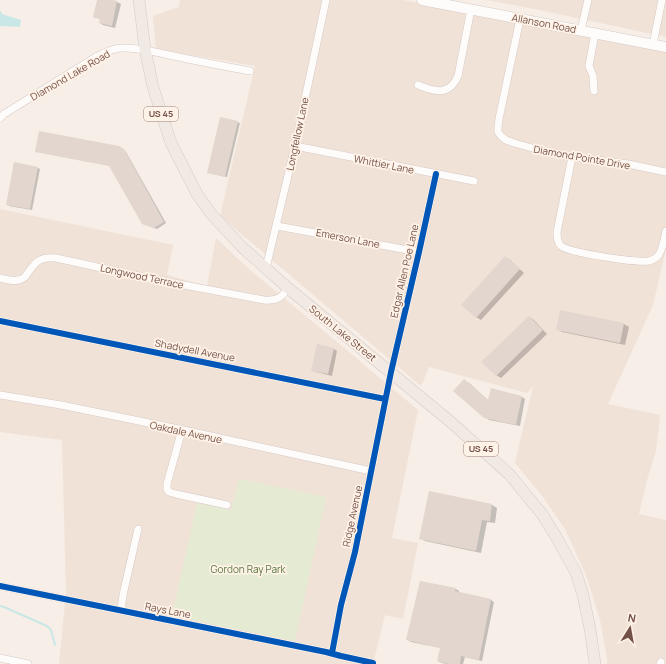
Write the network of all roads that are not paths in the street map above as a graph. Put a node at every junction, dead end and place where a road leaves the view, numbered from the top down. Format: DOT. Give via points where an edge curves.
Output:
graph roads {
  1 [pos="139,0"];
  2 [pos="326,0"];
  3 [pos="422,0"];
  4 [pos="588,0"];
  5 [pos="662,0"];
  6 [pos="471,10"];
  7 [pos="520,19"];
  8 [pos="581,30"];
  9 [pos="595,33"];
  10 [pos="653,44"];
  11 [pos="666,47"];
  12 [pos="145,49"];
  13 [pos="250,71"];
  14 [pos="418,85"];
  15 [pos="594,91"];
  16 [pos="0,118"];
  17 [pos="295,146"];
  18 [pos="572,156"];
  19 [pos="666,172"];
  20 [pos="436,174"];
  21 [pos="474,181"];
  22 [pos="277,226"];
  23 [pos="666,231"];
  24 [pos="419,252"];
  25 [pos="266,268"];
  26 [pos="0,278"];
  27 [pos="288,288"];
  28 [pos="0,322"];
  29 [pos="391,372"];
  30 [pos="0,395"];
  31 [pos="386,398"];
  32 [pos="183,430"];
  33 [pos="372,471"];
  34 [pos="227,505"];
  35 [pos="138,529"];
  36 [pos="0,586"];
  37 [pos="121,610"];
  38 [pos="332,653"];
  39 [pos="0,658"];
  40 [pos="340,660"];
  41 [pos="373,663"];
  42 [pos="28,664"];
  43 [pos="594,664"];
  1 -- 12 [label="main road, South Lake Street / US 45"];
  2 -- 17 [label="street, Longfellow Lane"];
  3 -- 6 [label="street, Allanson Road"];
  4 -- 8 [label="street"];
  5 -- 10 [label="street"];
  6 -- 7 [label="street, Allanson Road"];
  6 -- 14 [label="street" via="458,76 453,85 441,91"];
  7 -- 8 [label="street, Allanson Road"];
  7 -- 18 [label="street, Diamond Pointe Drive" via="498,132 506,140 514,143"];
  8 -- 9 [label="street, Allanson Road"];
  9 -- 10 [label="street, Allanson Road"];
  9 -- 15 [label="street" via="589,66 594,76"];
  10 -- 11 [label="street, Allanson Road"];
  12 -- 13 [label="street, Diamond Lake Road"];
  12 -- 16 [label="street, Diamond Lake Road" via="110,50"];
  12 -- 25 [label="main road, South Lake Street / US 45" via="153,87 171,143 197,194 212,215"];
  17 -- 20 [label="street, Whittier Lane"];
  17 -- 22 [label="street, Longfellow Lane"];
  18 -- 19 [label="street, Diamond Pointe Drive"];
  18 -- 23 [label="street" via="557,232 558,243 570,250 648,261 660,253"];
  20 -- 21 [label="street, Whittier Lane"];
  20 -- 24 [label="street, Edgar Allen Poe Lane"];
  22 -- 24 [label="street, Emerson Lane"];
  22 -- 25 [label="street, Longfellow Lane"];
  24 -- 29 [label="street, Edgar Allen Poe Lane"];
  25 -- 27 [label="main road, South Lake Street / US 45"];
  26 -- 27 [label="street, Longwood Terrace" via="23,279 35,263 49,257 271,301 278,299"];
  27 -- 29 [label="main road, South Lake Street / US 45"];
  28 -- 31 [label="street, Shadydell Avenue"];
  29 -- 31 [label="street, Ridge Avenue"];
  29 -- 43 [label="main road, South Lake Street / US 45" via="510,475 542,514 576,573 590,629"];
  30 -- 32 [label="street, Oakdale Avenue"];
  31 -- 33 [label="street, Ridge Avenue"];
  32 -- 33 [label="street, Oakdale Avenue"];
  32 -- 34 [label="street" via="167,489 169,492"];
  33 -- 38 [label="street, Ridge Avenue"];
  35 -- 37 [label="street"];
  36 -- 37 [label="street, Rays Lane"];
  37 -- 38 [label="street, Rays Lane"];
  38 -- 40 [label="street"];
  39 -- 42 [label="street"];
  40 -- 41 [label="street"];
}
